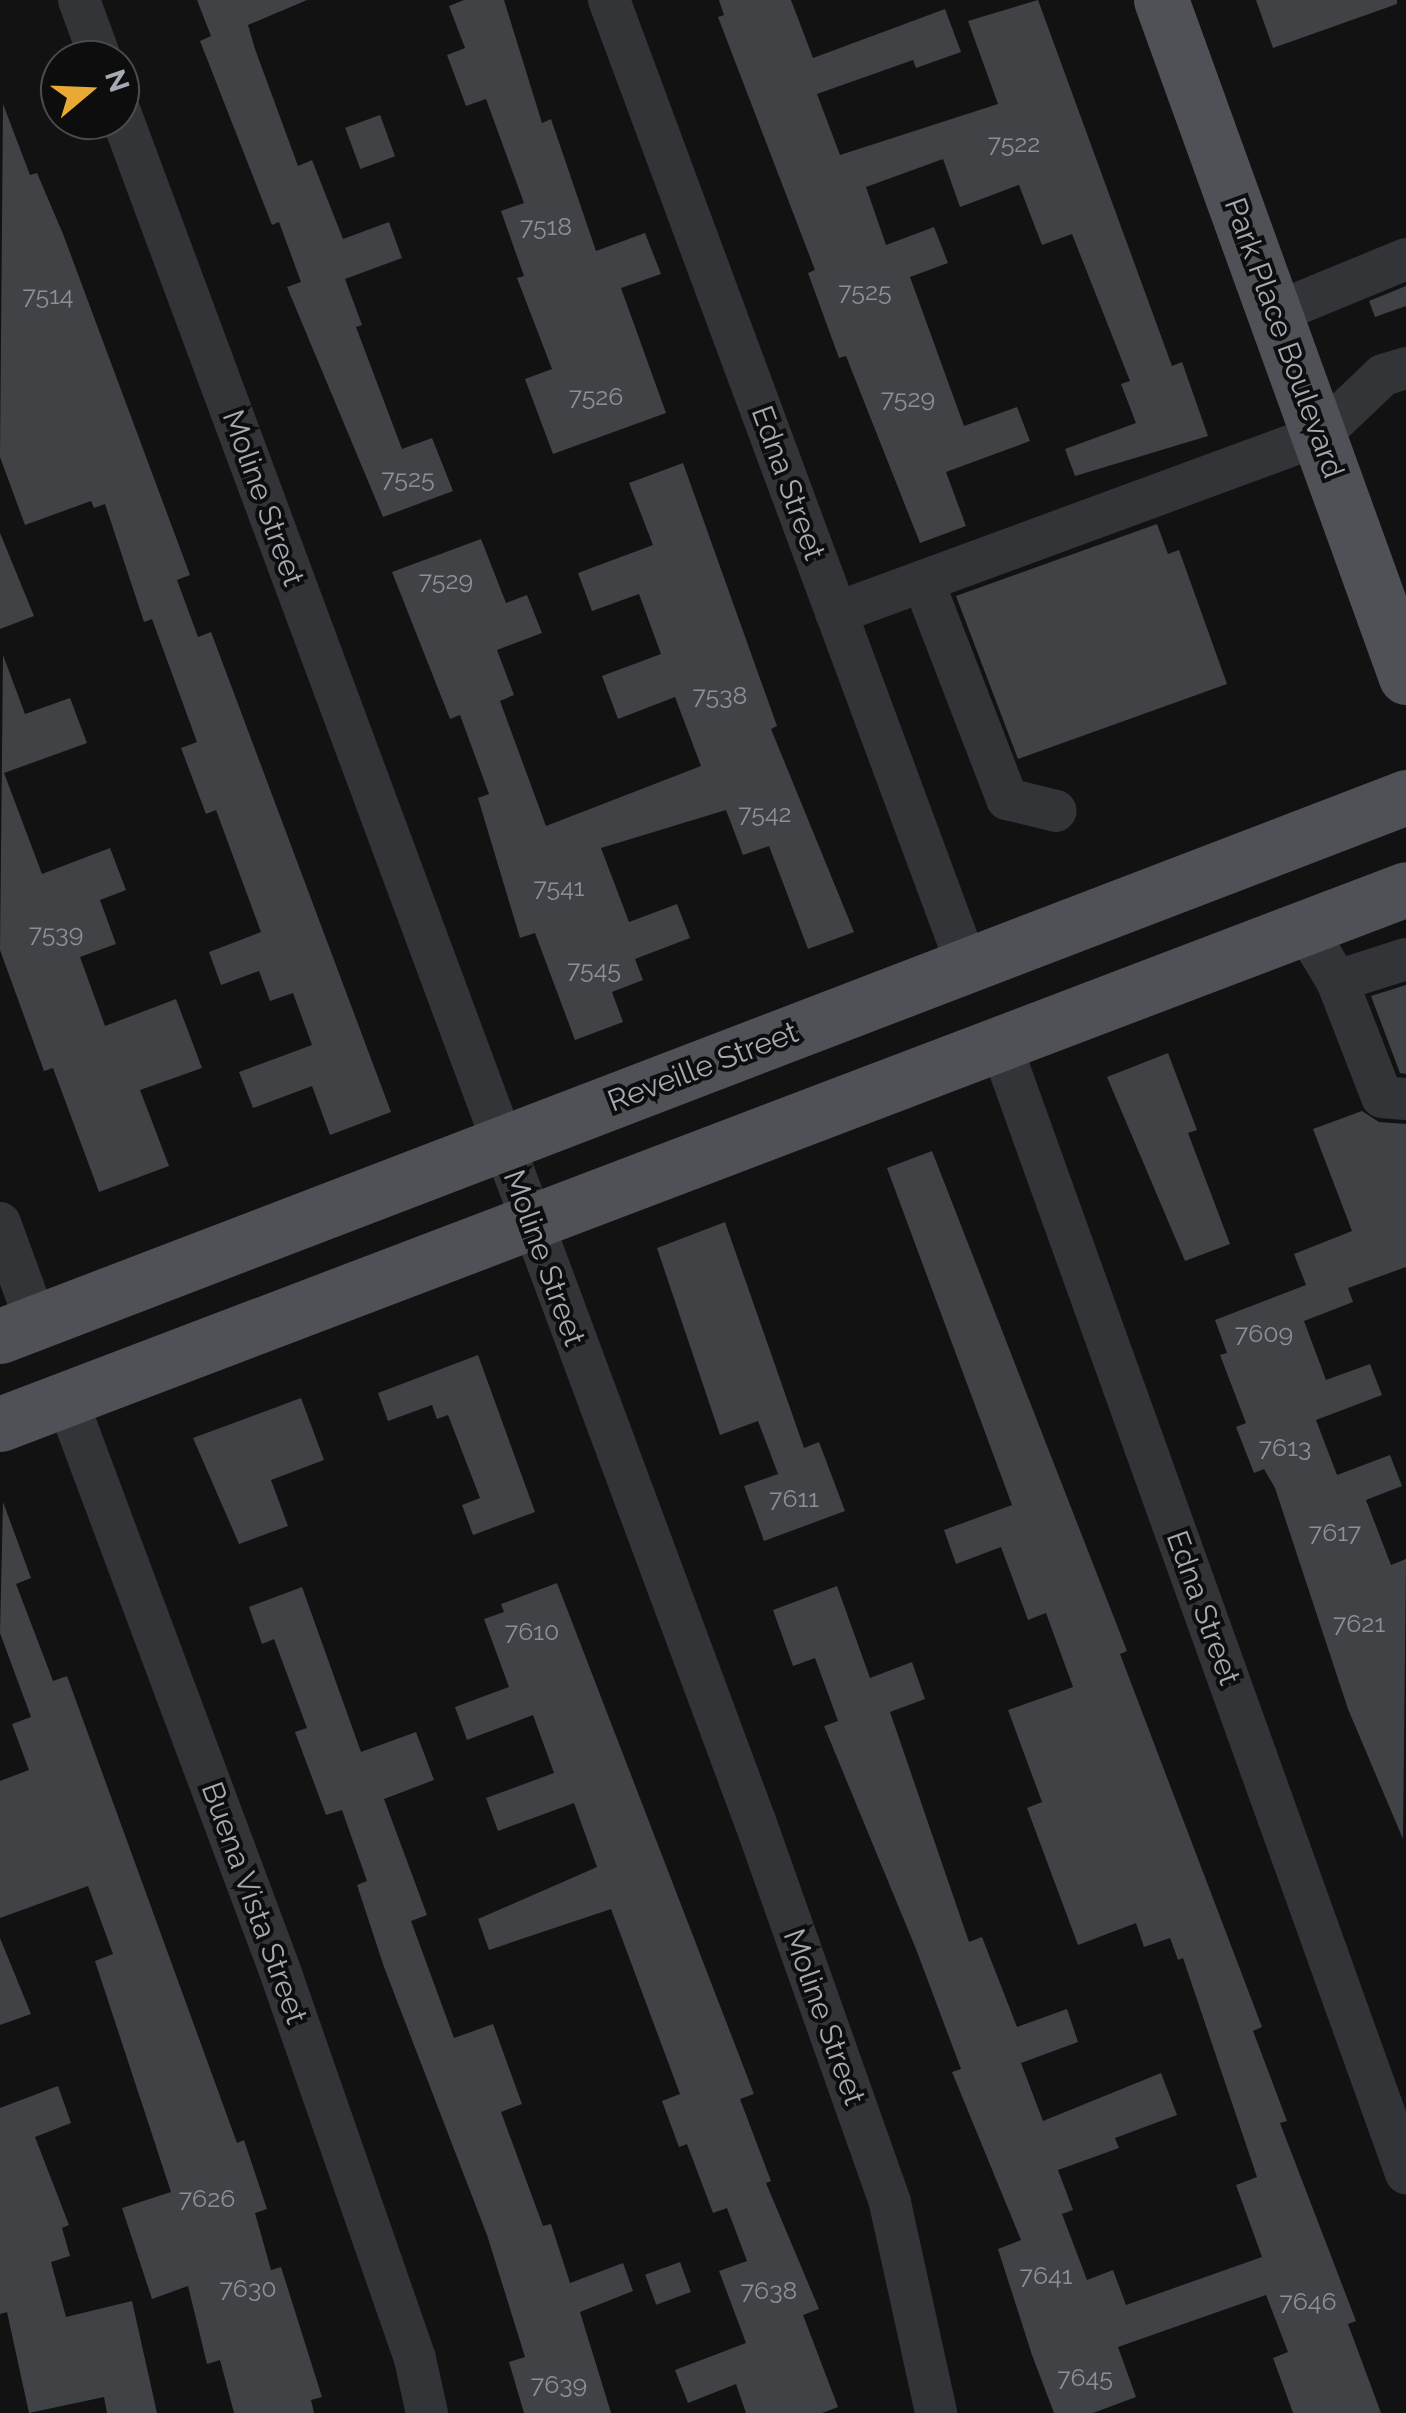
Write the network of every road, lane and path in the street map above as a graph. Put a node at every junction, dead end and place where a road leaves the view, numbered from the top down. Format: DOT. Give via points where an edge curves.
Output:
graph roads {
  1 [pos="79,0"];
  2 [pos="609,0"];
  3 [pos="1161,0"];
  4 [pos="94,40"];
  5 [pos="130,140"];
  6 [pos="1406,259"];
  7 [pos="1275,313"];
  8 [pos="1406,368"];
  9 [pos="1320,435"];
  10 [pos="923,581"];
  11 [pos="836,613"];
  12 [pos="1402,653"];
  13 [pos="1406,797"];
  14 [pos="1056,812"];
  15 [pos="1406,889"];
  16 [pos="1305,928"];
  17 [pos="1406,959"];
  18 [pos="967,965"];
  19 [pos="1337,981"];
  20 [pos="1000,1043"];
  21 [pos="1406,1100"];
  22 [pos="502,1144"];
  23 [pos="528,1218"];
  24 [pos="0,1223"];
  25 [pos="18,1329"];
  26 [pos="66,1398"];
  27 [pos="0,1424"];
  28 [pos="1406,2173"];
  29 [pos="426,2413"];
  30 [pos="936,2413"];
  1 -- 4 [label="street"];
  2 -- 11 [label="street, Edna Street"];
  3 -- 7 [label="main road, Park Place Boulevard"];
  5 -- 22 [label="street, Moline Street"];
  6 -- 7 [label="street"];
  7 -- 9 [label="main road, Park Place Boulevard"];
  8 -- 9 [label="street" via="1383,375"];
  9 -- 10 [label="street"];
  9 -- 12 [label="main road, Park Place Boulevard"];
  10 -- 11 [label="street"];
  10 -- 14 [label="street" via="1007,799"];
  11 -- 18 [label="street, Edna Street"];
  13 -- 18 [label="main road, Reveille Street"];
  15 -- 16 [label="main road"];
  16 -- 19 [label="street"];
  16 -- 20 [label="main road"];
  17 -- 19 [label="street"];
  18 -- 22 [label="main road, Reveille Street"];
  19 -- 21 [label="street" via="1382,1097"];
  20 -- 23 [label="main road"];
  20 -- 28 [label="street, Edna Street"];
  22 -- 23 [label="street, Moline Street"];
  22 -- 25 [label="main road, Reveille Street"];
  23 -- 26 [label="main road"];
  23 -- 30 [label="street, Moline Street" via="890,2204"];
  24 -- 25 [label="street"];
  26 -- 27 [label="main road"];
  26 -- 29 [label="street, Buena Vista Street" via="279,1968 415,2359"];
}
